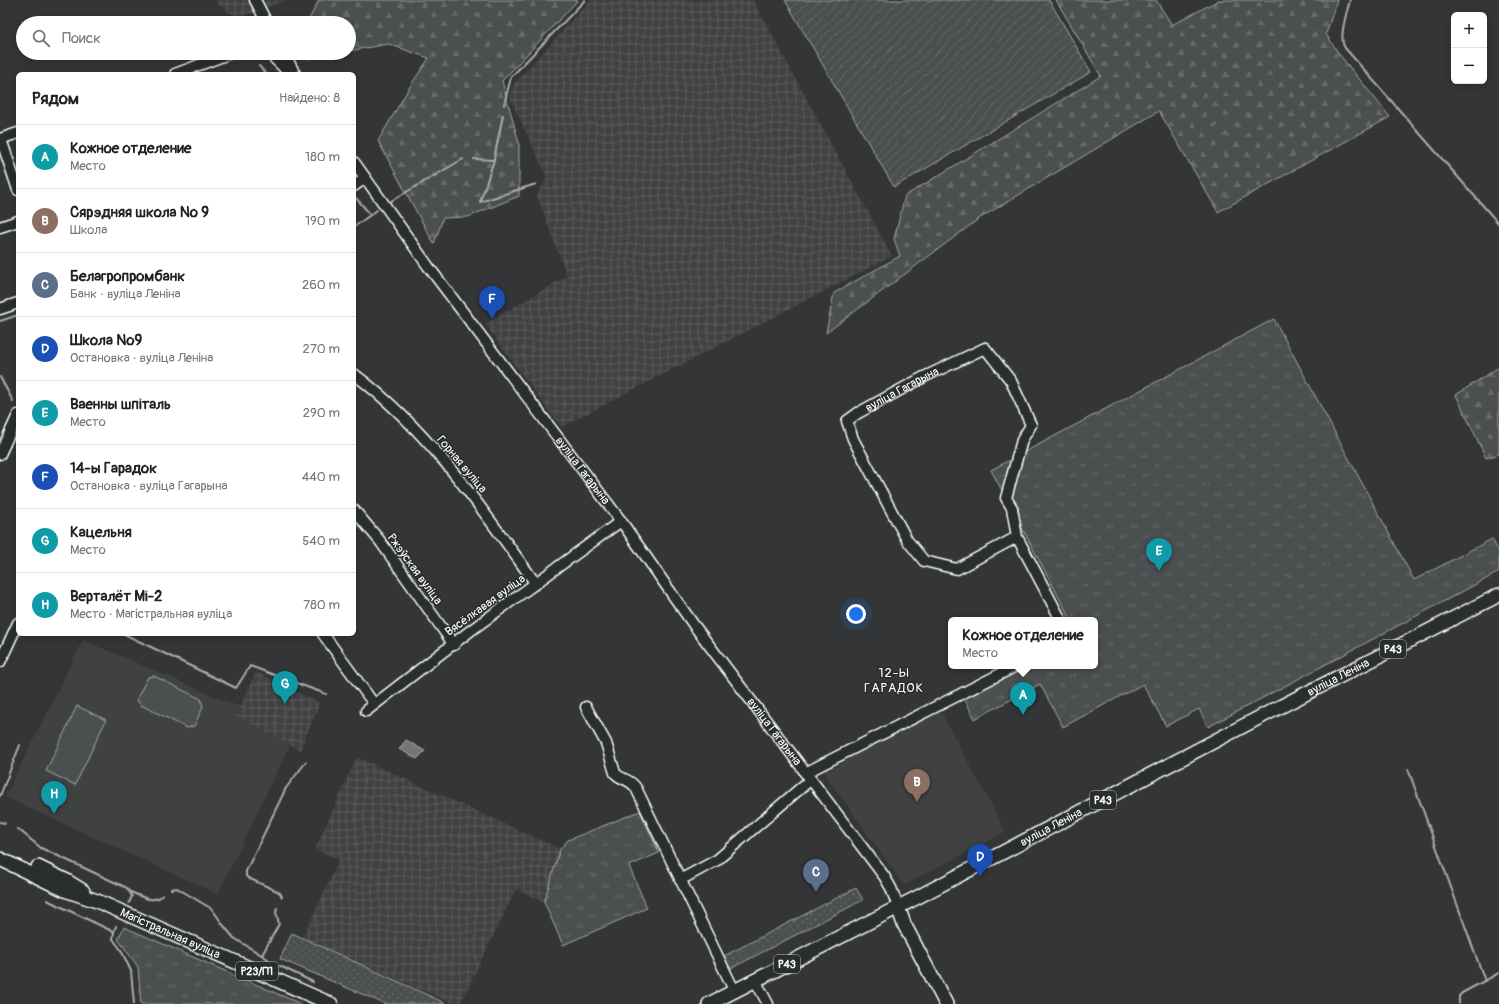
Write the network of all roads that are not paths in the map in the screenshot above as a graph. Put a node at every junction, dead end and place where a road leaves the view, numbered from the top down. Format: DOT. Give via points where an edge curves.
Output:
graph roads {
  1 [pos="255,0"];
  2 [pos="263,16"];
  3 [pos="212,60"];
  4 [pos="276,60"];
  5 [pos="288,60"];
  6 [pos="180,72"];
  7 [pos="288,72"];
  8 [pos="294,72"];
  9 [pos="16,133"];
  10 [pos="1,139"];
  11 [pos="356,165"];
  12 [pos="365,178"];
  13 [pos="16,184"];
  14 [pos="356,185"];
  15 [pos="16,222"];
  16 [pos="0,227"];
  17 [pos="16,304"];
  18 [pos="0,309"];
  19 [pos="356,376"];
  20 [pos="16,419"];
  21 [pos="0,454"];
  22 [pos="356,512"];
  23 [pos="621,521"];
  24 [pos="1018,537"];
  25 [pos="536,584"];
  26 [pos="1499,595"];
  27 [pos="1059,617"];
  28 [pos="16,627"];
  29 [pos="324,636"];
  30 [pos="454,645"];
  31 [pos="0,662"];
  32 [pos="1010,669"];
  33 [pos="374,704"];
  34 [pos="586,708"];
  35 [pos="366,711"];
  36 [pos="807,776"];
  37 [pos="0,850"];
  38 [pos="0,859"];
  39 [pos="680,880"];
  40 [pos="97,901"];
  41 [pos="898,907"];
  42 [pos="755,980"];
  43 [pos="734,990"];
  44 [pos="331,1004"];
  45 [pos="709,1004"];
  46 [pos="768,1004"];
  47 [pos="946,1004"];
  1 -- 2 [label="street"];
  3 -- 6 [label="street"];
  4 -- 7 [label="street"];
  5 -- 8 [label="street"];
  9 -- 10 [label="street"];
  10 -- 13 [label="street"];
  11 -- 12 [label="street, вуліца Гагарына"];
  12 -- 14 [label="street"];
  12 -- 23 [label="street, вуліца Гагарына"];
  15 -- 16 [label="street"];
  17 -- 18 [label="street"];
  19 -- 25 [label="street, Горная вуліца" via="392,406 467,488"];
  20 -- 21 [label="street"];
  22 -- 30 [label="street, Ржэўская вуліца" via="380,541"];
  23 -- 25 [label="street, Вясёлкавая вуліца"];
  23 -- 36 [label="street, вуліца Гагарына" via="693,624"];
  24 -- 24 [label="street, вуліца Гагарына" via="1012,508 1006,498 1022,440 1031,425 1011,380 986,348 924,377 847,421 853,439 907,540 924,561 956,569"];
  24 -- 27 [label="street"];
  25 -- 30 [label="street, Вясёлкавая вуліца"];
  26 -- 41 [label="main road, вуліца Леніна / Р43"];
  28 -- 31 [label="street"];
  29 -- 33 [label="street"];
  30 -- 33 [label="street, Вясёлкавая вуліца"];
  32 -- 36 [label="street"];
  33 -- 35 [label="street, Вясёлкавая вуліца"];
  34 -- 39 [label="street" via="606,743 615,773 631,781 636,788"];
  36 -- 39 [label="street" via="717,860"];
  36 -- 41 [label="street, вуліца Гагарына" via="884,876"];
  37 -- 40 [label="main road, Магістральная вуліца / Р23/П1" via="67,881"];
  38 -- 40 [label="main road, Магістральная вуліца / Р23/П1" via="64,890"];
  39 -- 43 [label="street"];
  40 -- 44 [label="main road, Магістральная вуліца / Р23/П1"];
  41 -- 42 [label="main road, вуліца Леніна / Р43"];
  41 -- 47 [label="main road, вуліца Гагарына" via="904,924"];
  42 -- 43 [label="main road, вуліца Леніна / Р43"];
  42 -- 46 [label="street"];
  43 -- 45 [label="main road, вуліца Леніна / Р43"];
}
